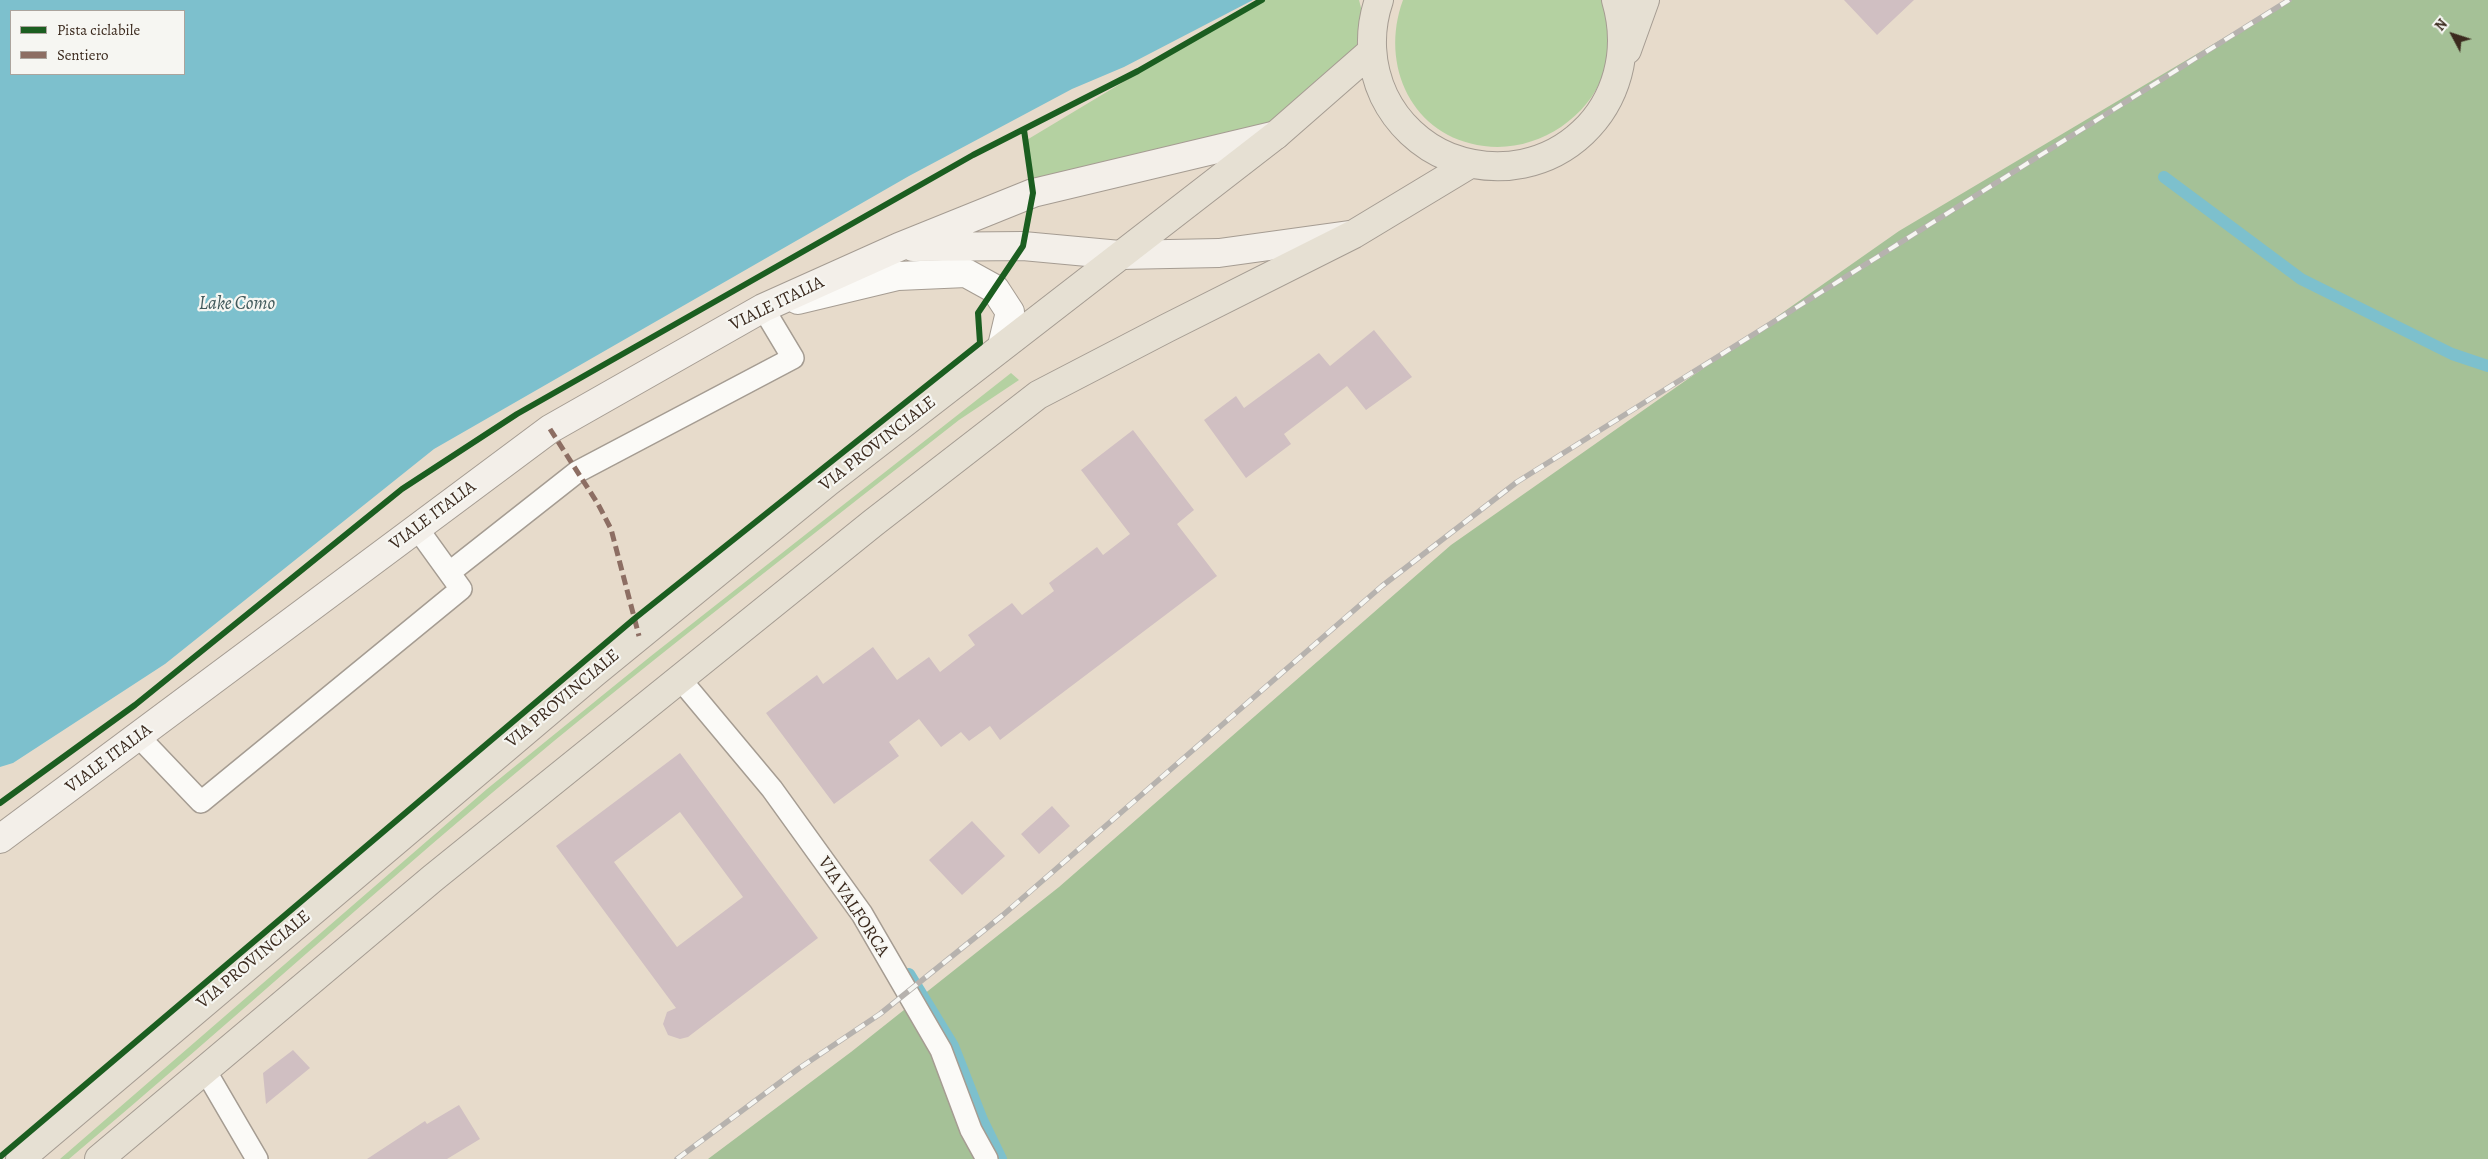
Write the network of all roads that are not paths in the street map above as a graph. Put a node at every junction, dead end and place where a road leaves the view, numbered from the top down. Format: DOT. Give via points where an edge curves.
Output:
graph roads {
  1 [pos="1379,0"];
  2 [pos="1616,0"];
  3 [pos="1645,0"];
  4 [pos="1372,51"];
  5 [pos="1616,80"];
  6 [pos="1276,135"];
  7 [pos="1470,164"];
  8 [pos="1354,234"];
  9 [pos="899,247"];
  10 [pos="1120,255"];
  11 [pos="763,308"];
  12 [pos="1002,346"];
  13 [pos="417,528"];
  14 [pos="450,572"];
  15 [pos="680,679"];
  16 [pos="140,736"];
  17 [pos="0,840"];
  18 [pos="205,1070"];
  19 [pos="20,1159"];
  20 [pos="99,1159"];
  21 [pos="257,1159"];
  22 [pos="986,1159"];
  1 -- 4 [label="main road" via="1373,22"];
  2 -- 5 [label="main road" via="1623,31"];
  3 -- 5 [label="main road"];
  4 -- 6 [label="main road, VIA PROVINCIALE"];
  4 -- 7 [label="main road" via="1382,90 1403,124 1433,150"];
  5 -- 7 [label="main road" via="1607,102 1594,120 1559,150 1539,160 1516,165"];
  6 -- 9 [label="main road, VIALE ITALIA" via="1032,193"];
  6 -- 10 [label="main road, VIA PROVINCIALE"];
  7 -- 8 [label="main road"];
  8 -- 10 [label="main road" via="1219,253"];
  8 -- 15 [label="main road" via="1038,396 873,523"];
  9 -- 10 [label="main road" via="1023,246"];
  9 -- 11 [label="main road, VIALE ITALIA"];
  10 -- 12 [label="main road, VIA PROVINCIALE"];
  11 -- 12 [label="street" via="898,276 966,273 995,289 1010,312"];
  11 -- 13 [label="main road, VIALE ITALIA" via="550,428"];
  11 -- 14 [label="lane" via="793,358 577,472"];
  12 -- 19 [label="main road, VIA PROVINCIALE" via="828,482 594,673"];
  13 -- 14 [label="lane"];
  13 -- 16 [label="main road, VIALE ITALIA"];
  14 -- 16 [label="lane" via="462,589 201,802"];
  15 -- 18 [label="main road" via="433,878"];
  15 -- 22 [label="lane, VIA VALFORCA" via="772,789 862,914 940,1050 971,1130"];
  16 -- 17 [label="main road, VIALE ITALIA"];
  18 -- 20 [label="main road"];
  18 -- 21 [label="lane"];
}
